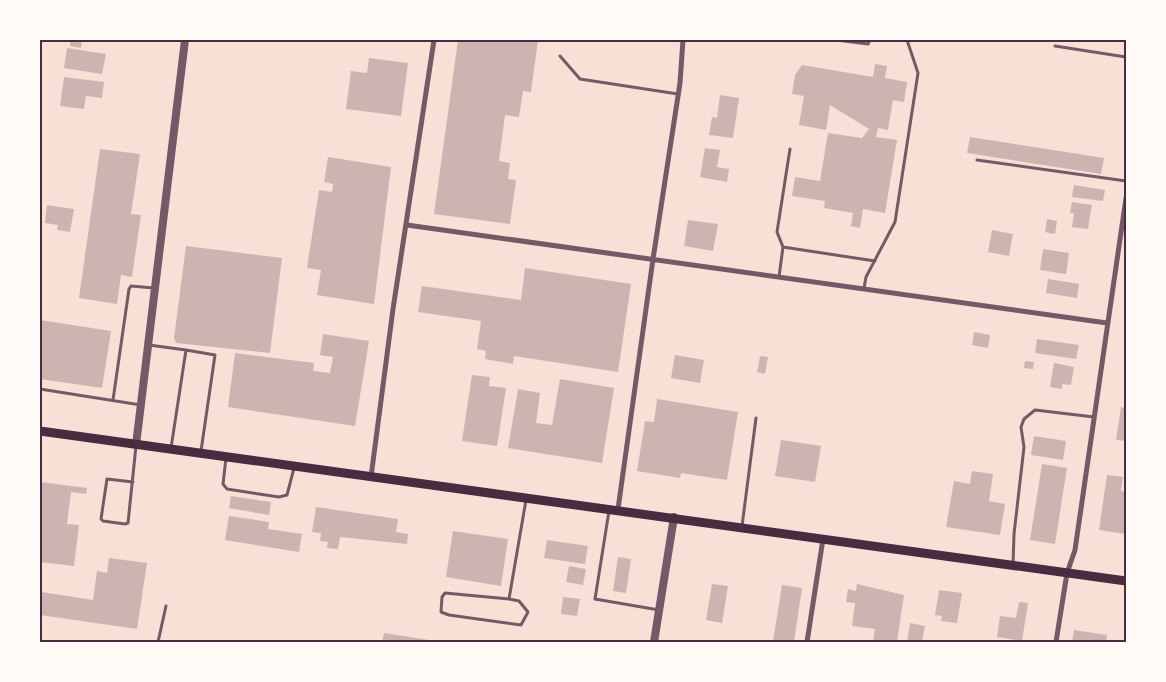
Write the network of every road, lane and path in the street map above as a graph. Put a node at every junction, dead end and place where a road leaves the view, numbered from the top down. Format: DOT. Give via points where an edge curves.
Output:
graph roads {
  1 [pos="185,40"];
  2 [pos="434,40"];
  3 [pos="683,40"];
  4 [pos="836,40"];
  5 [pos="870,40"];
  6 [pos="907,40"];
  7 [pos="1055,46"];
  8 [pos="560,56"];
  9 [pos="1126,58"];
  10 [pos="678,94"];
  11 [pos="790,149"];
  12 [pos="977,160"];
  13 [pos="1126,181"];
  14 [pos="1126,198"];
  15 [pos="407,225"];
  16 [pos="783,247"];
  17 [pos="653,259"];
  18 [pos="874,261"];
  19 [pos="778,277"];
  20 [pos="155,288"];
  21 [pos="864,289"];
  22 [pos="1107,324"];
  23 [pos="148,345"];
  24 [pos="186,350"];
  25 [pos="40,389"];
  26 [pos="113,400"];
  27 [pos="141,405"];
  28 [pos="1094,417"];
  29 [pos="756,418"];
  30 [pos="40,431"];
  31 [pos="136,446"];
  32 [pos="171,450"];
  33 [pos="200,454"];
  34 [pos="226,458"];
  35 [pos="294,467"];
  36 [pos="371,477"];
  37 [pos="133,482"];
  38 [pos="526,497"];
  39 [pos="614,509"];
  40 [pos="674,518"];
  41 [pos="742,527"];
  42 [pos="823,538"];
  43 [pos="1013,565"];
  44 [pos="1067,573"];
  45 [pos="1126,581"];
  46 [pos="509,599"];
  47 [pos="166,606"];
  48 [pos="659,610"];
  49 [pos="158,642"];
  50 [pos="654,642"];
  51 [pos="807,642"];
  52 [pos="1056,642"];
  1 -- 20 [label="street"];
  2 -- 15 [label="street"];
  3 -- 10 [label="street"];
  4 -- 5 [label="lane" via="868,44"];
  6 -- 18 [label="lane" via="918,73 917,82 895,222"];
  7 -- 9 [label="lane"];
  8 -- 10 [label="lane" via="580,78"];
  10 -- 17 [label="street"];
  11 -- 16 [label="lane" via="777,232"];
  12 -- 13 [label="lane"];
  14 -- 22 [label="street"];
  15 -- 17 [label="street"];
  15 -- 36 [label="street"];
  16 -- 18 [label="lane"];
  16 -- 19 [label="lane"];
  17 -- 19 [label="street"];
  17 -- 39 [label="street"];
  18 -- 21 [label="lane"];
  19 -- 21 [label="street"];
  20 -- 23 [label="street"];
  20 -- 26 [label="lane" via="131,286 127,294"];
  21 -- 22 [label="street"];
  22 -- 28 [label="street"];
  23 -- 24 [label="lane"];
  23 -- 27 [label="street"];
  24 -- 32 [label="lane"];
  24 -- 33 [label="lane" via="215,355"];
  25 -- 26 [label="lane"];
  26 -- 27 [label="lane"];
  27 -- 31 [label="street"];
  28 -- 43 [label="lane" via="1035,410 1024,419"];
  28 -- 44 [label="street" via="1075,550"];
  29 -- 41 [label="lane"];
  30 -- 31 [label="main road"];
  31 -- 32 [label="main road"];
  31 -- 37 [label="lane"];
  32 -- 33 [label="main road"];
  33 -- 34 [label="main road"];
  34 -- 35 [label="main road"];
  34 -- 35 [label="lane" via="224,484 227,489 279,498 287,495"];
  35 -- 36 [label="main road"];
  36 -- 38 [label="main road"];
  37 -- 37 [label="lane" via="128,523 103,521 107,479"];
  38 -- 39 [label="main road"];
  38 -- 46 [label="lane"];
  39 -- 40 [label="main road"];
  39 -- 48 [label="lane" via="595,599"];
  40 -- 41 [label="main road"];
  40 -- 48 [label="street"];
  41 -- 42 [label="main road"];
  42 -- 43 [label="main road"];
  42 -- 51 [label="street"];
  43 -- 44 [label="main road"];
  44 -- 45 [label="main road"];
  44 -- 52 [label="street"];
  46 -- 46 [label="lane" via="445,593 441,612 521,625 528,612 519,601"];
  47 -- 49 [label="lane"];
  48 -- 50 [label="street"];
}
